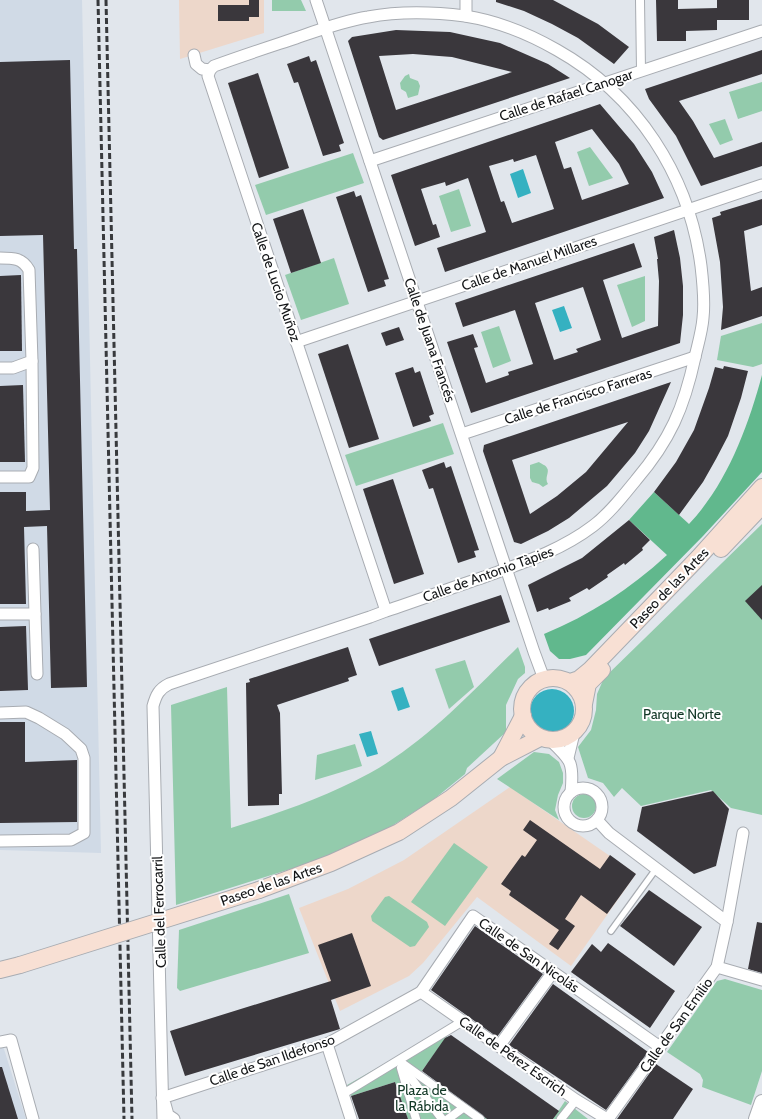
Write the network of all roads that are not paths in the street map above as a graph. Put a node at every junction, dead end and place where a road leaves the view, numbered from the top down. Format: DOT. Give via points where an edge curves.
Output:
graph roads {
  1 [pos="316,0"];
  2 [pos="466,0"];
  3 [pos="640,0"];
  4 [pos="466,16"];
  5 [pos="326,28"];
  6 [pos="762,31"];
  7 [pos="194,55"];
  8 [pos="210,70"];
  9 [pos="641,70"];
  10 [pos="605,82"];
  11 [pos="370,161"];
  12 [pos="762,185"];
  13 [pos="689,209"];
  14 [pos="0,258"];
  15 [pos="416,301"];
  16 [pos="296,342"];
  17 [pos="695,357"];
  18 [pos="32,361"];
  19 [pos="0,368"];
  20 [pos="462,434"];
  21 [pos="0,477"];
  22 [pos="762,487"];
  23 [pos="762,506"];
  24 [pos="33,549"];
  25 [pos="506,569"];
  26 [pos="386,611"];
  27 [pos="0,614"];
  28 [pos="35,614"];
  29 [pos="37,674"];
  30 [pos="544,679"];
  31 [pos="570,682"];
  32 [pos="584,704"];
  33 [pos="153,706"];
  34 [pos="0,713"];
  35 [pos="522,716"];
  36 [pos="574,733"];
  37 [pos="545,739"];
  38 [pos="501,758"];
  39 [pos="568,758"];
  40 [pos="573,775"];
  41 [pos="583,787"];
  42 [pos="571,792"];
  43 [pos="597,820"];
  44 [pos="743,833"];
  45 [pos="0,841"];
  46 [pos="656,869"];
  47 [pos="727,922"];
  48 [pos="611,931"];
  49 [pos="717,967"];
  50 [pos="6,968"];
  51 [pos="553,972"];
  52 [pos="762,980"];
  53 [pos="421,992"];
  54 [pos="463,1021"];
  55 [pos="5,1041"];
  56 [pos="327,1044"];
  57 [pos="499,1046"];
  58 [pos="660,1047"];
  59 [pos="399,1062"];
  60 [pos="343,1094"];
  61 [pos="162,1098"];
  62 [pos="576,1100"];
  63 [pos="762,1102"];
  64 [pos="463,1108"];
  65 [pos="33,1119"];
  66 [pos="163,1119"];
  67 [pos="174,1119"];
  68 [pos="351,1119"];
  69 [pos="416,1119"];
  70 [pos="442,1119"];
  71 [pos="448,1119"];
  72 [pos="480,1119"];
  73 [pos="561,1119"];
  74 [pos="607,1119"];
  75 [pos="756,1119"];
  1 -- 5 [label="street, Calle de Juana Francés"];
  2 -- 4 [label="street"];
  3 -- 9 [label="street"];
  4 -- 5 [label="street, Calle de Antonio Tàpies" via="404,12 365,17"];
  4 -- 10 [label="street, Calle de Antonio Tàpies" via="508,27 542,42 577,61"];
  5 -- 8 [label="street" via="214,66"];
  5 -- 11 [label="street, Calle de Juana Francés"];
  6 -- 9 [label="street, Calle de Rafael Canogar"];
  7 -- 8 [label="street" via="196,64 202,69"];
  8 -- 16 [label="street, Calle de Lucio Muñoz" via="210,86"];
  9 -- 10 [label="street, Calle de Rafael Canogar"];
  10 -- 11 [label="street, Calle de Rafael Canogar"];
  10 -- 13 [label="street, Calle de Antonio Tàpies" via="635,112 656,142 675,174"];
  11 -- 15 [label="street, Calle de Juana Francés"];
  12 -- 13 [label="street, Calle de Manuel Millares"];
  13 -- 15 [label="street, Calle de Manuel Millares"];
  13 -- 17 [label="street, Calle de Antonio Tàpies" via="698,244 704,318"];
  14 -- 18 [label="street" via="16,258 25,262 29,270"];
  15 -- 16 [label="street, Calle de Manuel Millares"];
  15 -- 20 [label="street, Calle de Juana Francés"];
  16 -- 26 [label="street, Calle de Lucio Muñoz"];
  17 -- 20 [label="street, Calle de Francisco Farreras"];
  17 -- 25 [label="street, Calle de Antonio Tàpies" via="688,388 674,426 654,459 628,490 594,525 553,552"];
  18 -- 19 [label="street" via="13,368"];
  18 -- 21 [label="street" via="33,468 29,477"];
  20 -- 25 [label="street, Calle de Juana Francés"];
  22 -- 31 [label="main road, Paseo de las Artes" via="590,670 579,679"];
  23 -- 32 [label="main road, Paseo de las Artes" via="588,684"];
  24 -- 28 [label="street"];
  25 -- 26 [label="street, Calle de Antonio Tàpies"];
  25 -- 30 [label="street, Calle de Juana Francés"];
  26 -- 33 [label="street, Calle de Antonio Tàpies" via="169,684 160,688"];
  27 -- 28 [label="street"];
  28 -- 29 [label="street"];
  30 -- 31 [label="main road" via="555,678"];
  30 -- 35 [label="main road" via="527,691 522,700"];
  31 -- 32 [label="main road" via="577,688"];
  32 -- 36 [label="main road" via="584,715"];
  33 -- 61 [label="street, Calle del Ferrocarril"];
  34 -- 45 [label="street" via="26,712 33,715 65,734 81,749 84,758 84,833 71,840"];
  35 -- 37 [label="main road" via="527,728"];
  35 -- 38 [label="main road, Paseo de las Artes"];
  36 -- 37 [label="main road" via="564,738"];
  36 -- 39 [label="street"];
  37 -- 38 [label="main road, Paseo de las Artes"];
  37 -- 39 [label="street"];
  38 -- 50 [label="main road, Paseo de las Artes, bridge" via="452,798 399,832 331,863 259,890"];
  39 -- 40 [label="street"];
  40 -- 41 [label="street"];
  40 -- 42 [label="street"];
  41 -- 42 [label="street"];
  41 -- 43 [label="street" via="593,790 601,798 603,806"];
  42 -- 43 [label="street" via="564,806 565,814 570,820 576,825 583,826"];
  43 -- 46 [label="street" via="609,833"];
  44 -- 47 [label="street, Calle de San Emilio"];
  46 -- 47 [label="street"];
  46 -- 48 [label="lane"];
  47 -- 49 [label="street, Calle de San Emilio"];
  49 -- 52 [label="street"];
  49 -- 58 [label="street, Calle de San Emilio"];
  51 -- 53 [label="street, Calle de San Nicolás" via="474,916"];
  51 -- 57 [label="street"];
  51 -- 58 [label="street, Calle de San Nicolás"];
  53 -- 54 [label="street, Calle de Pérez Escrich"];
  53 -- 56 [label="street, Calle de San Ildefonso"];
  54 -- 57 [label="street, Calle de Pérez Escrich"];
  54 -- 59 [label="street"];
  55 -- 65 [label="street"];
  56 -- 60 [label="street"];
  56 -- 61 [label="street, Calle de San Ildefonso"];
  57 -- 62 [label="street, Calle de Pérez Escrich"];
  58 -- 74 [label="street, Calle de San Emilio"];
  59 -- 60 [label="street"];
  59 -- 64 [label="street"];
  59 -- 69 [label="street"];
  59 -- 70 [label="street"];
  60 -- 68 [label="street"];
  61 -- 66 [label="street, Calle del Ferrocarril"];
  61 -- 67 [label="street" via="168,1115"];
  62 -- 73 [label="street"];
  62 -- 74 [label="street, Calle de Pérez Escrich"];
  63 -- 75 [label="street"];
  64 -- 71 [label="street"];
  64 -- 72 [label="street"];
}
